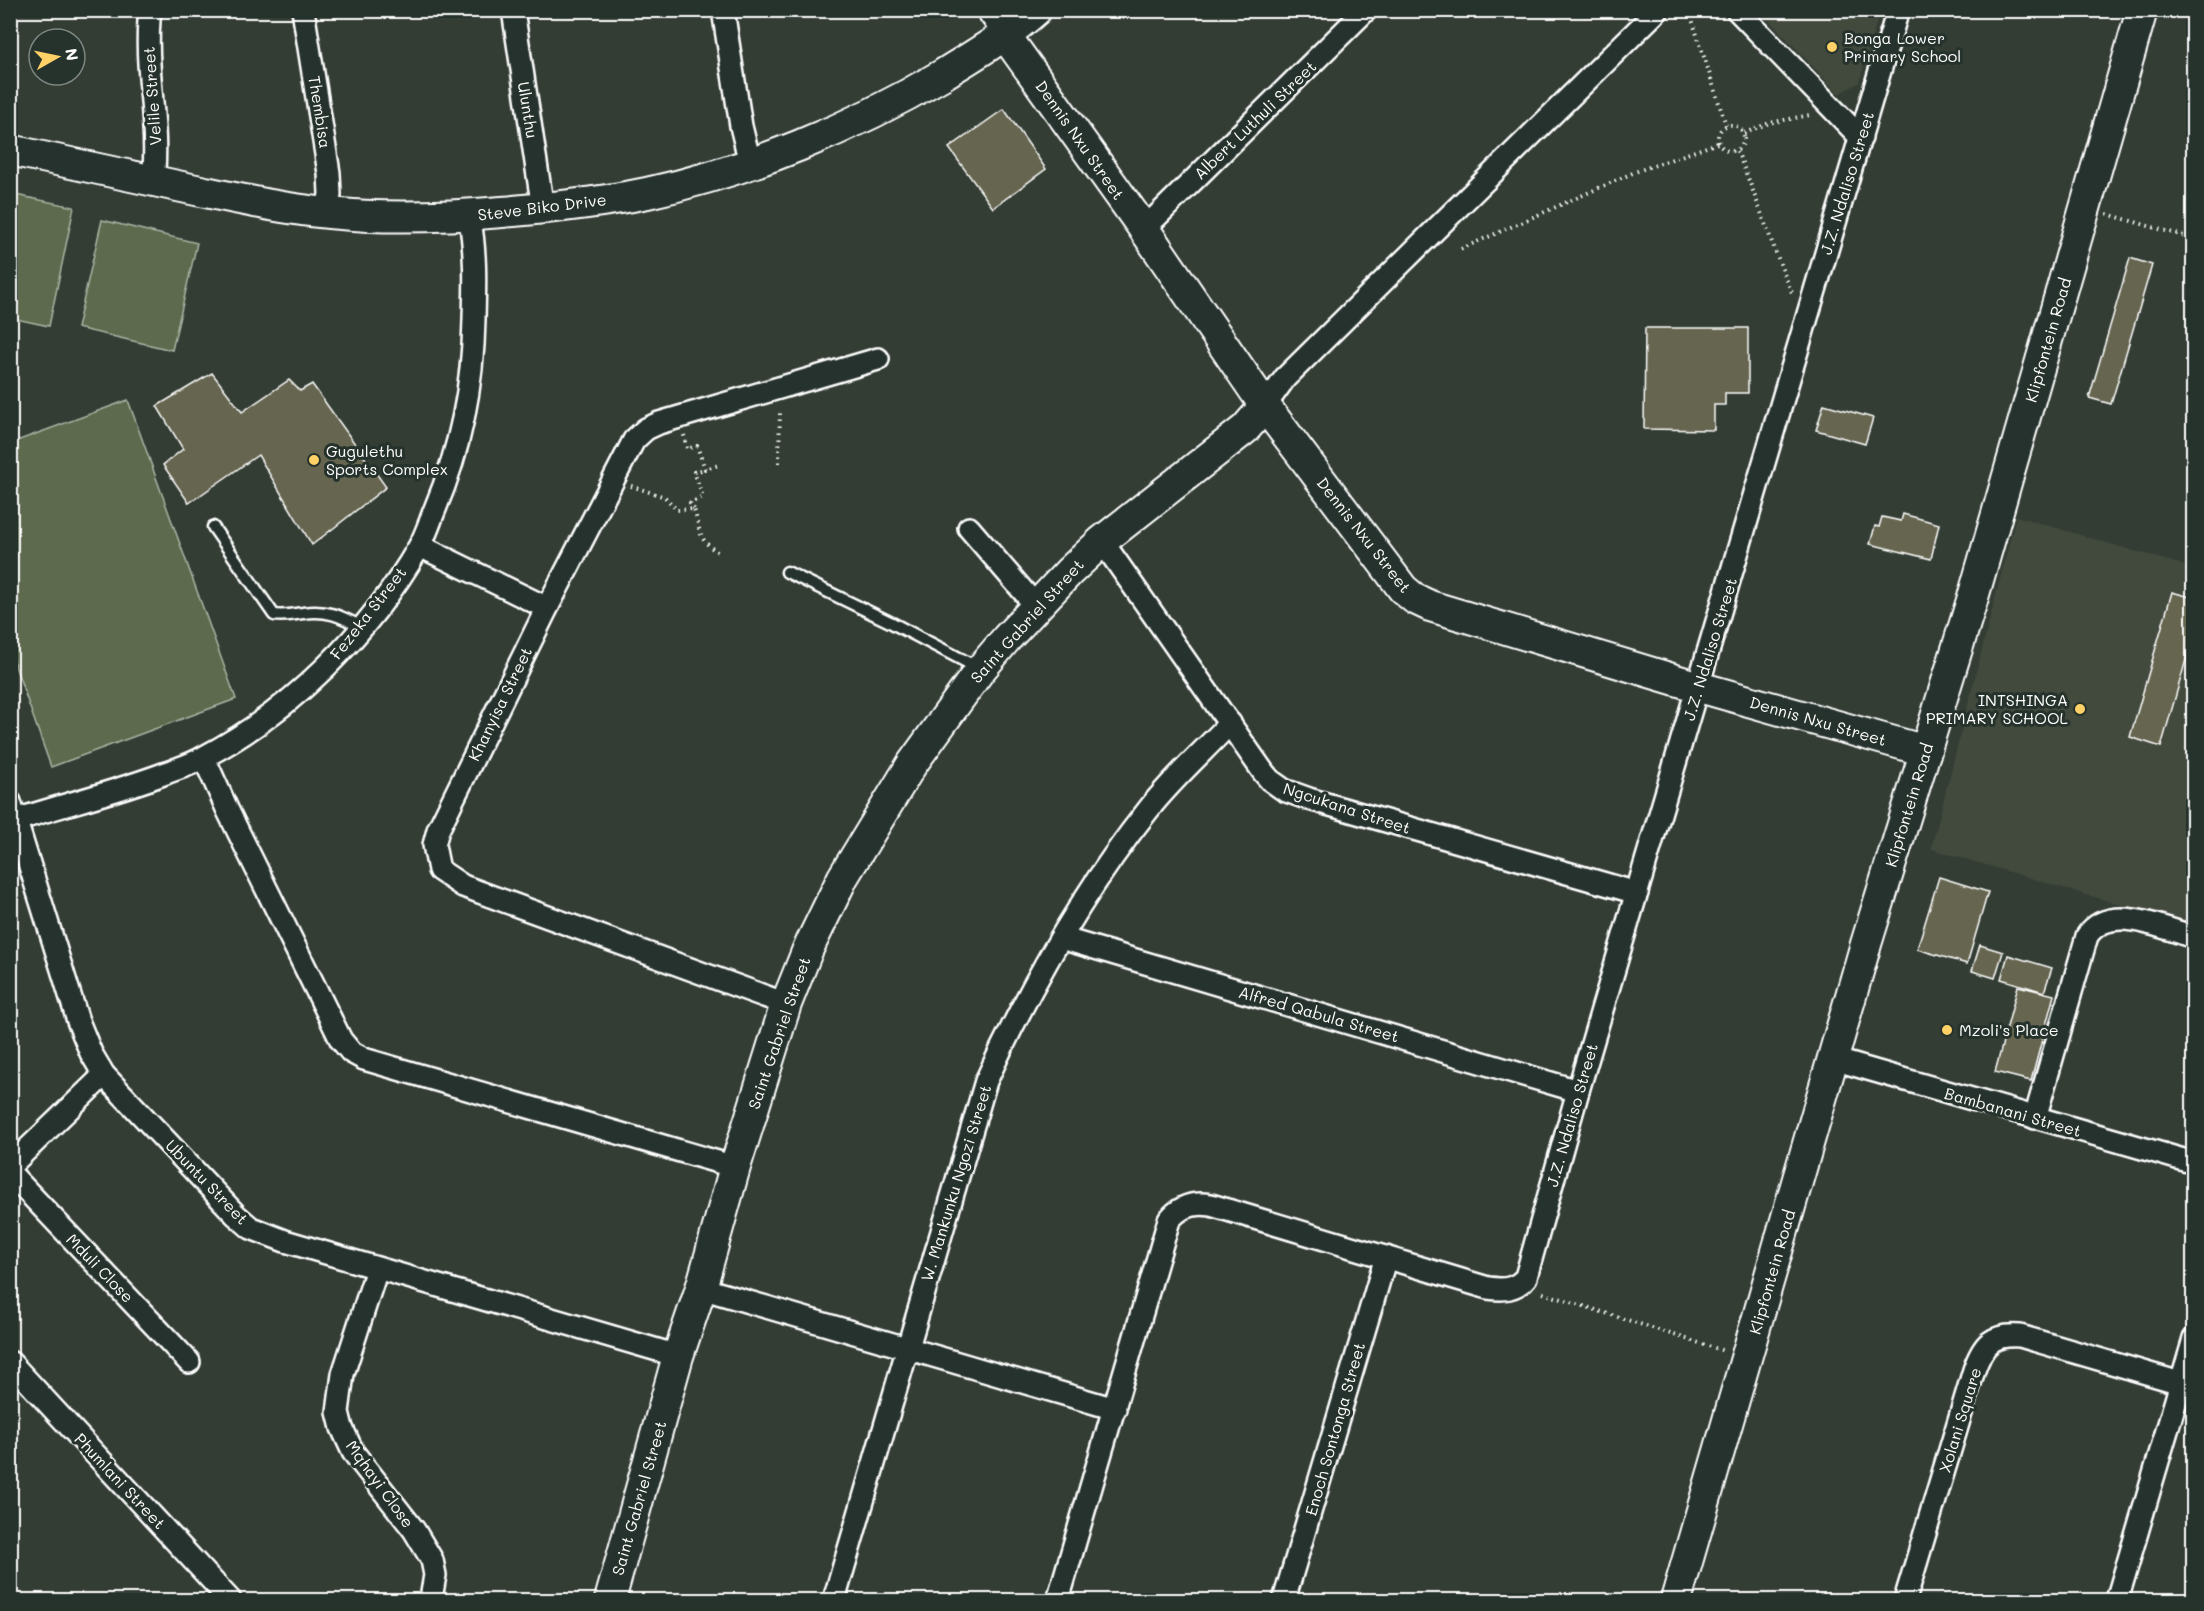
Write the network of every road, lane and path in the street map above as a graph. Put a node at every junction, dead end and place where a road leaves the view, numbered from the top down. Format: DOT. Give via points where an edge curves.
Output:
graph roads {
  1 [pos="150,10"];
  2 [pos="303,10"];
  3 [pos="513,10"];
  4 [pos="723,10"];
  5 [pos="987,10"];
  6 [pos="1036,10"];
  7 [pos="1366,10"];
  8 [pos="1658,10"];
  9 [pos="1689,10"];
  10 [pos="1737,10"];
  11 [pos="1898,10"];
  12 [pos="2142,10"];
  13 [pos="1005,34"];
  14 [pos="1819,112"];
  15 [pos="1726,124"];
  16 [pos="1744,133"];
  17 [pos="1861,138"];
  18 [pos="1718,143"];
  19 [pos="10,150"];
  20 [pos="1737,151"];
  21 [pos="750,163"];
  22 [pos="153,181"];
  23 [pos="543,209"];
  24 [pos="2101,212"];
  25 [pos="327,213"];
  26 [pos="469,215"];
  27 [pos="1144,229"];
  28 [pos="2193,239"];
  29 [pos="1461,249"];
  30 [pos="1800,296"];
  31 [pos="878,359"];
  32 [pos="777,388"];
  33 [pos="1265,406"];
  34 [pos="680,417"];
  35 [pos="779,464"];
  36 [pos="719,465"];
  37 [pos="705,469"];
  38 [pos="614,478"];
  39 [pos="694,509"];
  40 [pos="213,527"];
  41 [pos="969,528"];
  42 [pos="1102,541"];
  43 [pos="420,546"];
  44 [pos="721,554"];
  45 [pos="787,572"];
  46 [pos="1036,606"];
  47 [pos="547,608"];
  48 [pos="361,627"];
  49 [pos="981,670"];
  50 [pos="1699,687"];
  51 [pos="1230,723"];
  52 [pos="1926,751"];
  53 [pos="204,758"];
  54 [pos="12,815"];
  55 [pos="1637,893"];
  56 [pos="2193,937"];
  57 [pos="1060,938"];
  58 [pos="786,1004"];
  59 [pos="1833,1059"];
  60 [pos="104,1075"];
  61 [pos="1578,1091"];
  62 [pos="2035,1118"];
  63 [pos="2193,1162"];
  64 [pos="10,1166"];
  65 [pos="735,1167"];
  66 [pos="10,1173"];
  67 [pos="1386,1257"];
  68 [pos="377,1269"];
  69 [pos="701,1288"];
  70 [pos="1543,1293"];
  71 [pos="2193,1339"];
  72 [pos="908,1347"];
  73 [pos="1733,1354"];
  74 [pos="678,1356"];
  75 [pos="189,1362"];
  76 [pos="12,1367"];
  77 [pos="2187,1385"];
  78 [pos="1115,1408"];
  79 [pos="432,1593"];
  80 [pos="230,1600"];
  81 [pos="610,1600"];
  82 [pos="834,1600"];
  83 [pos="1058,1600"];
  84 [pos="1284,1600"];
  85 [pos="1676,1600"];
  86 [pos="1905,1600"];
  87 [pos="2117,1600"];
  1 -- 22 [label="street, Velile Street" via="148,45 156,143"];
  2 -- 25 [label="street, Thembisa" via="329,173"];
  3 -- 23 [label="street, Ulunthu"];
  4 -- 21 [label="street"];
  5 -- 13 [label="street"];
  6 -- 13 [label="main road, Steve Biko Drive"];
  7 -- 27 [label="street, Albert Luthuli Street"];
  8 -- 33 [label="street" via="1286,378"];
  9 -- 15 [label="path"];
  10 -- 17 [label="street"];
  11 -- 17 [label="street, J.Z. Ndaliso Street"];
  12 -- 52 [label="main road, Klipfontein Road"];
  13 -- 21 [label="main road, Steve Biko Drive" via="912,93 849,124"];
  13 -- 27 [label="main road, Dennis Nxu Street"];
  14 -- 16 [label="path"];
  15 -- 16 [label="path" via="1737,125"];
  15 -- 18 [label="path" via="1719,132"];
  16 -- 20 [label="path" via="1744,143"];
  17 -- 50 [label="street, J.Z. Ndaliso Street"];
  18 -- 20 [label="path" via="1725,151"];
  18 -- 29 [label="path" via="1635,172"];
  19 -- 22 [label="main road, Steve Biko Drive"];
  20 -- 30 [label="path" via="1792,293"];
  21 -- 23 [label="main road, Steve Biko Drive" via="648,192"];
  22 -- 25 [label="main road, Steve Biko Drive"];
  23 -- 26 [label="main road, Steve Biko Drive"];
  24 -- 28 [label="path"];
  25 -- 26 [label="main road, Steve Biko Drive" via="392,217"];
  26 -- 43 [label="street, Fezeka Street" via="475,266 473,351 466,409 459,443"];
  27 -- 33 [label="main road, Dennis Nxu Street"];
  31 -- 32 [label="street, Khanyisa Street"];
  32 -- 34 [label="street, Khanyisa Street"];
  32 -- 35 [label="path" via="781,412"];
  33 -- 42 [label="main road, Saint Gabriel Street" via="1245,429"];
  33 -- 50 [label="main road, Dennis Nxu Street" via="1403,589 1416,599"];
  34 -- 37 [label="path" via="687,448 697,446"];
  34 -- 38 [label="street, Khanyisa Street" via="646,429 634,440"];
  36 -- 37 [label="path"];
  37 -- 39 [label="path" via="694,472 703,497 690,503"];
  38 -- 39 [label="path" via="665,498 677,510"];
  38 -- 47 [label="street, Khanyisa Street"];
  39 -- 44 [label="path" via="702,538"];
  40 -- 48 [label="lane" via="274,615 324,611"];
  41 -- 46 [label="street"];
  42 -- 46 [label="main road, Saint Gabriel Street"];
  42 -- 51 [label="street, Ngcukana Street"];
  43 -- 47 [label="street"];
  43 -- 48 [label="street, Fezeka Street"];
  45 -- 49 [label="lane"];
  46 -- 49 [label="main road, Saint Gabriel Street"];
  47 -- 58 [label="street, Khanyisa Street" via="438,830 434,845 440,870 463,886"];
  48 -- 53 [label="street, Fezeka Street" via="322,672 286,702"];
  49 -- 58 [label="main road, Saint Gabriel Street" via="912,764 843,877"];
  50 -- 52 [label="main road, Dennis Nxu Street"];
  50 -- 55 [label="street, J.Z. Ndaliso Street"];
  51 -- 55 [label="street, Ngcukana Street" via="1264,773 1284,790"];
  51 -- 57 [label="street, W. Mankunku Ngozi Street" via="1149,808"];
  52 -- 59 [label="main road, Klipfontein Road"];
  53 -- 54 [label="street, Fezeka Street" via="142,782"];
  53 -- 65 [label="street" via="341,1040 351,1052"];
  54 -- 60 [label="street, Ubuntu Street" via="78,1021"];
  55 -- 61 [label="street, J.Z. Ndaliso Street"];
  56 -- 62 [label="street" via="2117,918 2104,921 2091,931"];
  57 -- 61 [label="street, Alfred Qabula Street"];
  57 -- 72 [label="street, W. Mankunku Ngozi Street" via="986,1081"];
  58 -- 65 [label="main road, Saint Gabriel Street"];
  59 -- 62 [label="street, Bambanani Street"];
  59 -- 85 [label="main road, Klipfontein Road"];
  60 -- 64 [label="street"];
  60 -- 68 [label="street, Ubuntu Street" via="251,1228"];
  61 -- 67 [label="street, J.Z. Ndaliso Street" via="1526,1277 1518,1285 1506,1290 1488,1288"];
  62 -- 63 [label="street, Bambanani Street"];
  65 -- 69 [label="main road, Saint Gabriel Street"];
  66 -- 75 [label="street, Mduli Close"];
  67 -- 78 [label="street" via="1211,1204 1197,1203 1178,1209 1169,1220"];
  67 -- 84 [label="street, Enoch Sontonga Street"];
  68 -- 74 [label="street, Ubuntu Street"];
  68 -- 79 [label="street, Mqhayi Close" via="343,1374 338,1412 353,1452 414,1530 432,1560"];
  69 -- 72 [label="street"];
  69 -- 74 [label="main road, Saint Gabriel Street"];
  70 -- 73 [label="path"];
  71 -- 77 [label="street"];
  72 -- 78 [label="street"];
  72 -- 82 [label="street, W. Mankunku Ngozi Street"];
  74 -- 81 [label="main road, Saint Gabriel Street"];
  76 -- 80 [label="street, Phumlani Street"];
  77 -- 86 [label="street, Xolani Square" via="2020,1336 2001,1336 1988,1344 1974,1370"];
  77 -- 87 [label="street"];
  78 -- 83 [label="street"];
}
